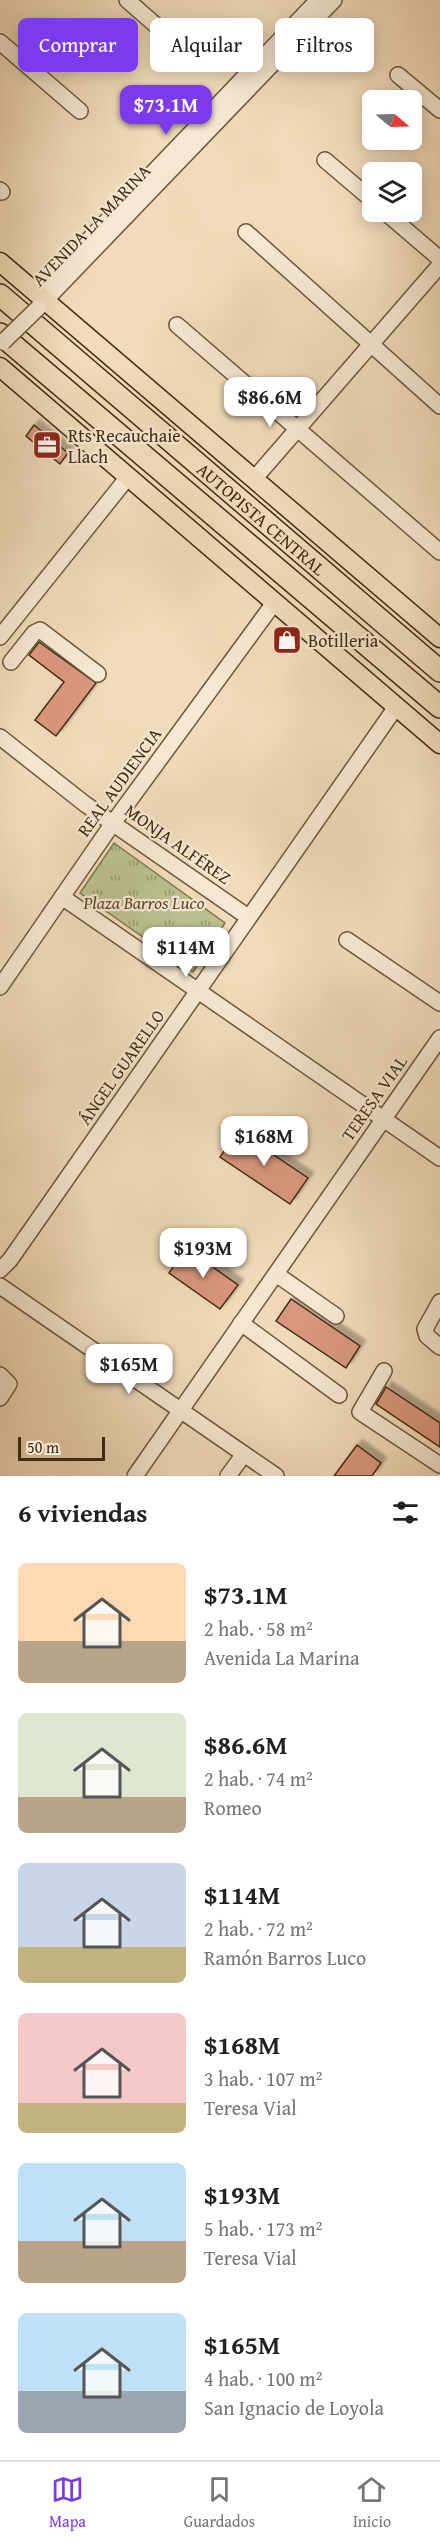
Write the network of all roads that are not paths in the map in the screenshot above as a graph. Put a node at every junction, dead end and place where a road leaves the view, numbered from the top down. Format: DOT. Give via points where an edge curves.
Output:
graph roads {
  1 [pos="127,0"];
  2 [pos="334,0"];
  3 [pos="318,6"];
  4 [pos="150,20"];
  5 [pos="0,42"];
  6 [pos="398,75"];
  7 [pos="440,110"];
  8 [pos="80,111"];
  9 [pos="326,160"];
  10 [pos="362,191"];
  11 [pos="397,222"];
  12 [pos="246,232"];
  13 [pos="440,259"];
  14 [pos="0,262"];
  15 [pos="440,265"];
  16 [pos="0,296"];
  17 [pos="40,301"];
  18 [pos="177,325"];
  19 [pos="1,340"];
  20 [pos="371,344"];
  21 [pos="0,367"];
  22 [pos="440,406"];
  23 [pos="297,429"];
  24 [pos="128,477"];
  25 [pos="254,479"];
  26 [pos="440,552"];
  27 [pos="274,603"];
  28 [pos="0,637"];
  29 [pos="440,638"];
  30 [pos="440,671"];
  31 [pos="98,674"];
  32 [pos="433,701"];
  33 [pos="396,707"];
  34 [pos="440,712"];
  35 [pos="0,737"];
  36 [pos="440,744"];
  37 [pos="113,823"];
  38 [pos="62,897"];
  39 [pos="248,917"];
  40 [pos="347,940"];
  41 [pos="0,987"];
  42 [pos="198,990"];
  43 [pos="440,1003"];
  44 [pos="440,1038"];
  45 [pos="384,1119"];
  46 [pos="440,1158"];
  47 [pos="0,1270"];
  48 [pos="276,1274"];
  49 [pos="0,1286"];
  50 [pos="440,1302"];
  51 [pos="336,1316"];
  52 [pos="241,1323"];
  53 [pos="440,1347"];
  54 [pos="384,1371"];
  55 [pos="0,1375"];
  56 [pos="339,1395"];
  57 [pos="0,1398"];
  58 [pos="180,1410"];
  59 [pos="244,1454"];
  60 [pos="440,1465"];
  61 [pos="135,1476"];
  62 [pos="228,1476"];
  63 [pos="276,1476"];
  1 -- 4 [label="street"];
  2 -- 3 [label="street, AVENIDA LA MARINA"];
  3 -- 17 [label="street, AVENIDA LA MARINA"];
  5 -- 8 [label="street"];
  6 -- 7 [label="street"];
  9 -- 10 [label="street"];
  11 -- 13 [label="street"];
  12 -- 20 [label="street"];
  14 -- 17 [label="main road"];
  15 -- 20 [label="street"];
  16 -- 30 [label="highway, AUTOPISTA CENTRAL"];
  17 -- 19 [label="street, AVENIDA LA MARINA, bridge"];
  17 -- 25 [label="main road"];
  18 -- 23 [label="street"];
  19 -- 32 [label="highway, AUTOPISTA CENTRAL"];
  20 -- 22 [label="street"];
  20 -- 23 [label="street"];
  21 -- 24 [label="main road"];
  23 -- 25 [label="street"];
  23 -- 26 [label="street"];
  24 -- 27 [label="main road"];
  24 -- 28 [label="street"];
  25 -- 29 [label="main road"];
  27 -- 33 [label="main road"];
  27 -- 37 [label="street, REAL AUDIENCIA"];
  28 -- 31 [label="street" via="15,657 40,630"];
  32 -- 34 [label="highway, AUTOPISTA CENTRAL"];
  33 -- 36 [label="main road"];
  33 -- 39 [label="street, ÁNGEL GUARELLO"];
  35 -- 37 [label="street, MONJA ALFÉREZ"];
  37 -- 38 [label="street, REAL AUDIENCIA"];
  37 -- 39 [label="street, MONJA ALFÉREZ"];
  38 -- 41 [label="street, REAL AUDIENCIA"];
  38 -- 42 [label="street"];
  39 -- 42 [label="street, ÁNGEL GUARELLO"];
  40 -- 43 [label="street"];
  42 -- 45 [label="street"];
  42 -- 47 [label="street, ÁNGEL GUARELLO"];
  44 -- 45 [label="street, TERESA VIAL"];
  45 -- 46 [label="street"];
  45 -- 48 [label="street, TERESA VIAL"];
  48 -- 51 [label="street"];
  48 -- 52 [label="street, TERESA VIAL"];
  49 -- 58 [label="street"];
  50 -- 53 [label="street" via="425,1329"];
  52 -- 56 [label="street"];
  52 -- 58 [label="street, TERESA VIAL"];
  54 -- 60 [label="street" via="360,1412"];
  55 -- 57 [label="street" via="9,1384"];
  58 -- 59 [label="street"];
  58 -- 61 [label="street, TERESA VIAL"];
  59 -- 62 [label="street"];
  59 -- 63 [label="street"];
}
